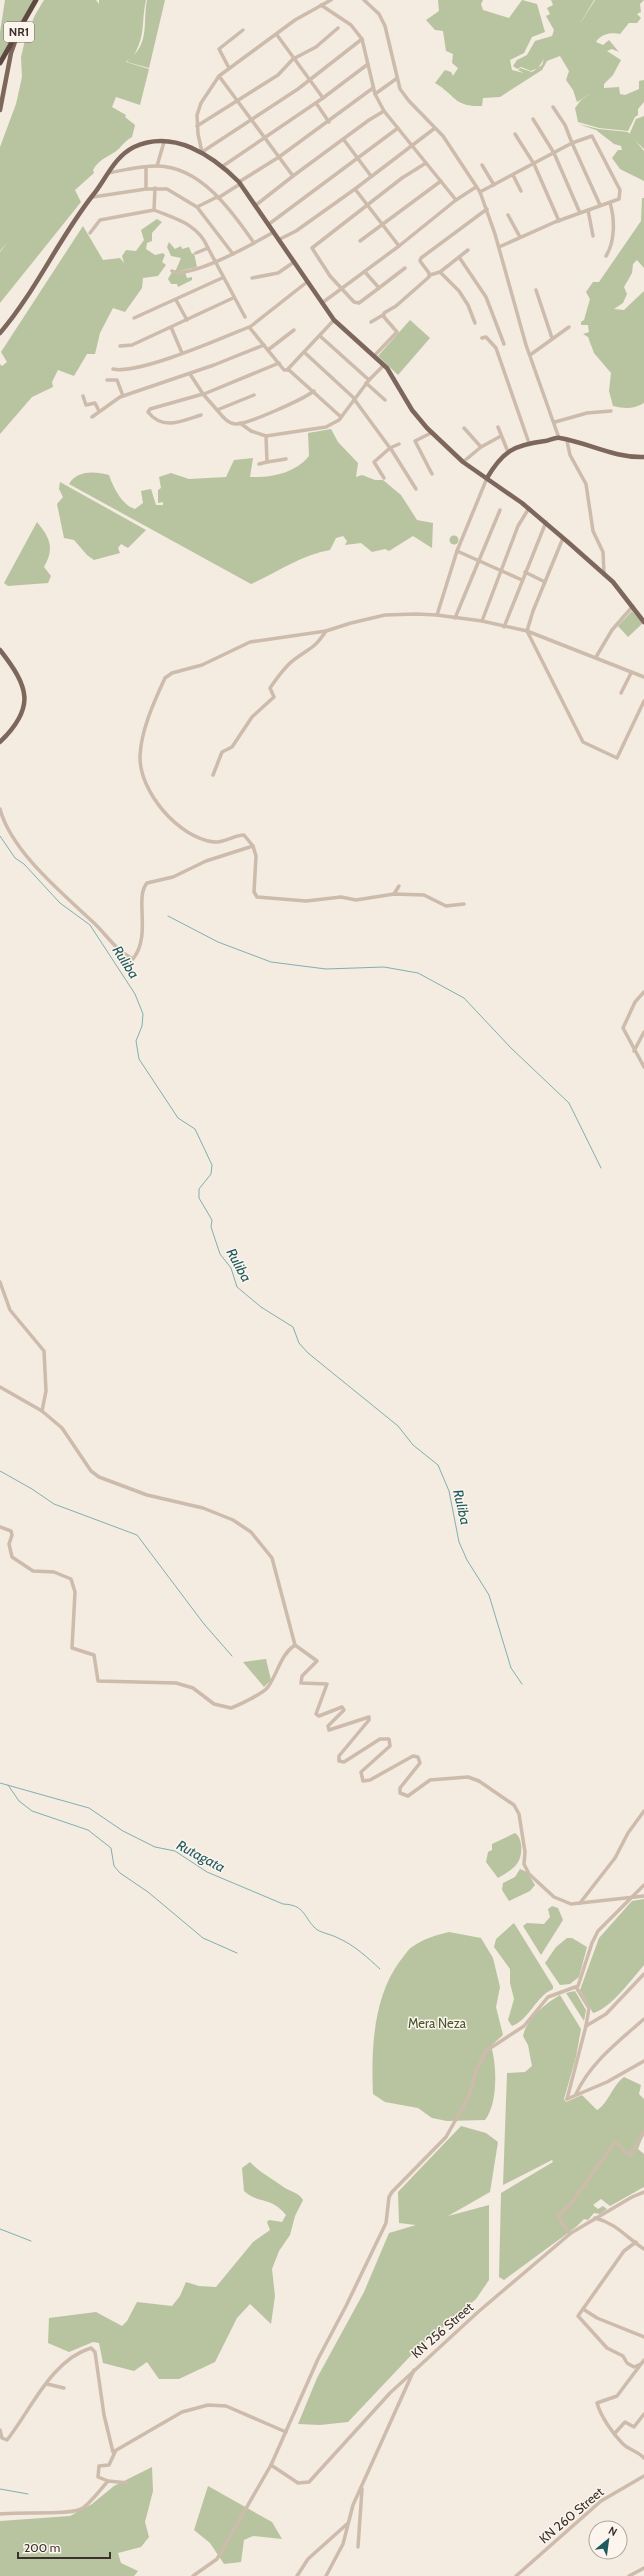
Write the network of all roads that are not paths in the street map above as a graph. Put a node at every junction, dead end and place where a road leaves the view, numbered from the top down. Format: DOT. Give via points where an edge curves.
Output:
graph roads {
  1 [pos="36,0"];
  2 [pos="332,0"];
  3 [pos="364,0"];
  4 [pos="321,5"];
  5 [pos="338,28"];
  6 [pos="243,30"];
  7 [pos="18,34"];
  8 [pos="277,35"];
  9 [pos="362,39"];
  10 [pos="294,59"];
  11 [pos="0,63"];
  12 [pos="368,64"];
  13 [pos="229,68"];
  14 [pos="219,76"];
  15 [pos="396,78"];
  16 [pos="310,80"];
  17 [pos="373,88"];
  18 [pos="375,94"];
  19 [pos="323,98"];
  20 [pos="237,102"];
  21 [pos="316,103"];
  22 [pos="553,106"];
  23 [pos="0,110"];
  24 [pos="384,111"];
  25 [pos="533,119"];
  26 [pos="250,120"];
  27 [pos="329,122"];
  28 [pos="197,126"];
  29 [pos="398,128"];
  30 [pos="435,128"];
  31 [pos="515,134"];
  32 [pos="266,139"];
  33 [pos="344,140"];
  34 [pos="164,142"];
  35 [pos="572,143"];
  36 [pos="411,145"];
  37 [pos="202,152"];
  38 [pos="554,153"];
  39 [pos="279,157"];
  40 [pos="359,157"];
  41 [pos="426,163"];
  42 [pos="534,164"];
  43 [pos="482,165"];
  44 [pos="157,166"];
  45 [pos="223,166"];
  46 [pos="146,167"];
  47 [pos="108,172"];
  48 [pos="293,176"];
  49 [pos="371,176"];
  50 [pos="513,176"];
  51 [pos="441,181"];
  52 [pos="239,183"];
  53 [pos="494,185"];
  54 [pos="476,187"];
  55 [pos="155,188"];
  56 [pos="355,188"];
  57 [pos="146,189"];
  58 [pos="521,191"];
  59 [pos="480,192"];
  60 [pos="92,197"];
  61 [pos="218,198"];
  62 [pos="456,200"];
  63 [pos="610,203"];
  64 [pos="369,204"];
  65 [pos="256,205"];
  66 [pos="600,205"];
  67 [pos="197,207"];
  68 [pos="487,208"];
  69 [pos="154,210"];
  70 [pos="588,210"];
  71 [pos="580,213"];
  72 [pos="508,215"];
  73 [pos="558,221"];
  74 [pos="269,224"];
  75 [pos="383,224"];
  76 [pos="274,232"];
  77 [pos="90,233"];
  78 [pos="593,236"];
  79 [pos="520,237"];
  80 [pos="280,239"];
  81 [pos="360,241"];
  82 [pos="254,243"];
  83 [pos="399,246"];
  84 [pos="499,247"];
  85 [pos="208,248"];
  86 [pos="468,250"];
  87 [pos="196,253"];
  88 [pos="232,254"];
  89 [pos="606,256"];
  90 [pos="459,257"];
  91 [pos="294,262"];
  92 [pos="214,263"];
  93 [pos="405,268"];
  94 [pos="172,271"];
  95 [pos="365,272"];
  96 [pos="440,272"];
  97 [pos="430,275"];
  98 [pos="222,278"];
  99 [pos="252,278"];
  100 [pos="307,282"];
  101 [pos="379,288"];
  102 [pos="342,289"];
  103 [pos="536,290"];
  104 [pos="233,298"];
  105 [pos="176,300"];
  106 [pos="322,303"];
  107 [pos="383,315"];
  108 [pos="245,317"];
  109 [pos="134,318"];
  110 [pos="187,320"];
  111 [pos="334,320"];
  112 [pos="371,322"];
  113 [pos="474,323"];
  114 [pos="171,327"];
  115 [pos="569,327"];
  116 [pos="250,328"];
  117 [pos="294,330"];
  118 [pos="0,333"];
  119 [pos="320,336"];
  120 [pos="482,338"];
  121 [pos="552,338"];
  122 [pos="504,344"];
  123 [pos="264,345"];
  124 [pos="120,346"];
  125 [pos="268,350"];
  126 [pos="304,352"];
  127 [pos="182,353"];
  128 [pos="375,356"];
  129 [pos="530,356"];
  130 [pos="279,363"];
  131 [pos="384,365"];
  132 [pos="113,368"];
  133 [pos="289,370"];
  134 [pos="190,374"];
  135 [pos="107,380"];
  136 [pos="367,382"];
  137 [pos="314,391"];
  138 [pos="204,394"];
  139 [pos="84,396"];
  140 [pos="123,396"];
  141 [pos="254,396"];
  142 [pos="355,399"];
  143 [pos="385,400"];
  144 [pos="217,410"];
  145 [pos="99,411"];
  146 [pos="611,411"];
  147 [pos="201,415"];
  148 [pos="92,417"];
  149 [pos="341,417"];
  150 [pos="554,422"];
  151 [pos="240,423"];
  152 [pos="498,427"];
  153 [pos="464,428"];
  154 [pos="431,433"];
  155 [pos="266,436"];
  156 [pos="501,436"];
  157 [pos="559,438"];
  158 [pos="567,441"];
  159 [pos="529,443"];
  160 [pos="399,444"];
  161 [pos="481,447"];
  162 [pos="390,449"];
  163 [pos="508,452"];
  164 [pos="644,457"];
  165 [pos="286,459"];
  166 [pos="267,462"];
  167 [pos="464,462"];
  168 [pos="259,464"];
  169 [pos="432,474"];
  170 [pos="384,478"];
  171 [pos="487,478"];
  172 [pos="416,489"];
  173 [pos="529,508"];
  174 [pos="500,510"];
  175 [pos="546,522"];
  176 [pos="563,538"];
  177 [pos="457,551"];
  178 [pos="480,561"];
  179 [pos="500,572"];
  180 [pos="525,572"];
  181 [pos="604,574"];
  182 [pos="522,580"];
  183 [pos="545,582"];
  184 [pos="633,606"];
  185 [pos="437,615"];
  186 [pos="455,618"];
  187 [pos="482,621"];
  188 [pos="644,622"];
  189 [pos="504,626"];
  190 [pos="326,631"];
  191 [pos="527,631"];
  192 [pos="0,650"];
  193 [pos="596,657"];
  194 [pos="632,673"];
  195 [pos="644,678"];
  196 [pos="621,693"];
  197 [pos="644,701"];
  198 [pos="0,742"];
  199 [pos="213,775"];
  200 [pos="0,809"];
  201 [pos="253,846"];
  202 [pos="399,886"];
  203 [pos="394,894"];
  204 [pos="464,904"];
  205 [pos="644,992"];
  206 [pos="644,1032"];
  207 [pos="634,1051"];
  208 [pos="644,1067"];
  209 [pos="0,1282"];
  210 [pos="0,1388"];
  211 [pos="42,1411"];
  212 [pos="0,1527"];
  213 [pos="295,1645"];
  214 [pos="644,1811"];
  215 [pos="644,1885"];
  216 [pos="631,1896"];
  217 [pos="644,1896"];
  218 [pos="580,1903"];
  219 [pos="644,1974"];
  220 [pos="576,1987"];
  221 [pos="644,2019"];
  222 [pos="586,2026"];
  223 [pos="644,2060"];
  224 [pos="576,2094"];
  225 [pos="644,2132"];
  226 [pos="644,2192"];
  227 [pos="595,2218"];
  228 [pos="570,2234"];
  229 [pos="636,2242"];
  230 [pos="644,2249"];
  231 [pos="583,2308"];
  232 [pos="644,2337"];
  233 [pos="644,2360"];
  234 [pos="641,2364"];
  235 [pos="416,2367"];
  236 [pos="47,2384"];
  237 [pos="64,2388"];
  238 [pos="644,2414"];
  239 [pos="0,2430"];
  240 [pos="286,2432"];
  241 [pos="615,2433"];
  242 [pos="114,2452"];
  243 [pos="644,2458"];
  244 [pos="271,2465"];
  245 [pos="644,2476"];
  246 [pos="108,2481"];
  247 [pos="128,2483"];
  248 [pos="362,2486"];
  249 [pos="0,2514"];
  250 [pos="348,2522"];
  251 [pos="358,2547"];
  252 [pos="644,2568"];
  253 [pos="193,2576"];
  254 [pos="297,2576"];
  255 [pos="326,2576"];
  256 [pos="516,2576"];
  257 [pos="629,2576"];
  1 -- 7 [label="highway, NR1"];
  2 -- 4 [label="street"];
  3 -- 15 [label="street" via="378,14 385,26"];
  4 -- 8 [label="street" via="295,20"];
  4 -- 9 [label="street" via="351,25"];
  5 -- 10 [label="street" via="316,47"];
  6 -- 13 [label="street" via="219,49"];
  7 -- 11 [label="highway, NR1"];
  7 -- 23 [label="main road" via="11,53"];
  8 -- 10 [label="street"];
  8 -- 13 [label="street"];
  9 -- 12 [label="street"];
  9 -- 16 [label="street"];
  10 -- 16 [label="street"];
  10 -- 20 [label="street" via="278,75"];
  12 -- 17 [label="street"];
  12 -- 19 [label="street"];
  13 -- 14 [label="street"];
  14 -- 20 [label="street"];
  14 -- 28 [label="street" via="201,103"];
  15 -- 18 [label="street"];
  15 -- 30 [label="street" via="409,101"];
  16 -- 19 [label="street"];
  16 -- 26 [label="street"];
  17 -- 18 [label="street"];
  17 -- 27 [label="street"];
  18 -- 24 [label="street"];
  19 -- 21 [label="street"];
  20 -- 26 [label="street"];
  20 -- 28 [label="street"];
  21 -- 27 [label="street"];
  21 -- 32 [label="street"];
  22 -- 35 [label="street"];
  24 -- 29 [label="street"];
  24 -- 33 [label="street"];
  25 -- 38 [label="street"];
  26 -- 32 [label="street"];
  26 -- 37 [label="street"];
  27 -- 39 [label="street"];
  28 -- 37 [label="street"];
  29 -- 36 [label="street"];
  29 -- 40 [label="street"];
  30 -- 36 [label="street"];
  30 -- 54 [label="street" via="453,149"];
  31 -- 42 [label="street"];
  32 -- 39 [label="street"];
  32 -- 45 [label="street"];
  33 -- 40 [label="street"];
  33 -- 48 [label="street"];
  34 -- 37 [label="main road"];
  34 -- 44 [label="street"];
  34 -- 47 [label="main road" via="133,148"];
  35 -- 38 [label="street"];
  35 -- 63 [label="street" via="594,136 620,190 619,199"];
  35 -- 66 [label="street"];
  36 -- 41 [label="street"];
  36 -- 49 [label="street"];
  37 -- 45 [label="main road"];
  38 -- 42 [label="street"];
  38 -- 71 [label="street"];
  39 -- 48 [label="street"];
  39 -- 52 [label="street"];
  40 -- 49 [label="street"];
  40 -- 74 [label="street"];
  41 -- 51 [label="street"];
  41 -- 64 [label="street"];
  42 -- 50 [label="street"];
  42 -- 73 [label="street"];
  43 -- 53 [label="street"];
  44 -- 46 [label="street"];
  44 -- 61 [label="street" via="188,173"];
  45 -- 52 [label="main road"];
  46 -- 47 [label="street"];
  46 -- 57 [label="street"];
  47 -- 60 [label="main road"];
  48 -- 65 [label="street"];
  49 -- 56 [label="street"];
  50 -- 53 [label="street"];
  50 -- 58 [label="street"];
  51 -- 62 [label="street"];
  51 -- 75 [label="street"];
  52 -- 61 [label="street"];
  52 -- 65 [label="main road"];
  53 -- 59 [label="street"];
  54 -- 59 [label="street"];
  54 -- 62 [label="street"];
  55 -- 57 [label="street"];
  55 -- 67 [label="street" via="172,191"];
  55 -- 69 [label="street"];
  56 -- 64 [label="street"];
  56 -- 80 [label="street" via="288,236"];
  57 -- 60 [label="street"];
  59 -- 68 [label="street"];
  60 -- 118 [label="main road"];
  61 -- 67 [label="street"];
  61 -- 82 [label="street" via="233,213"];
  62 -- 83 [label="street"];
  63 -- 66 [label="street"];
  63 -- 89 [label="street" via="614,219 612,241"];
  64 -- 75 [label="street"];
  64 -- 102 [label="street" via="312,248"];
  65 -- 74 [label="main road"];
  66 -- 70 [label="street"];
  67 -- 88 [label="street"];
  68 -- 84 [label="street"];
  68 -- 97 [label="street" via="421,258 420,261"];
  69 -- 77 [label="street" via="100,220"];
  69 -- 85 [label="street" via="190,225"];
  70 -- 71 [label="street"];
  70 -- 78 [label="street"];
  71 -- 73 [label="street"];
  72 -- 79 [label="street"];
  73 -- 79 [label="street"];
  74 -- 76 [label="main road"];
  75 -- 81 [label="street"];
  75 -- 83 [label="street"];
  76 -- 80 [label="main road"];
  76 -- 82 [label="street"];
  79 -- 84 [label="street"];
  80 -- 91 [label="main road"];
  82 -- 88 [label="street"];
  83 -- 95 [label="street"];
  84 -- 129 [label="street"];
  85 -- 87 [label="street"];
  85 -- 92 [label="street"];
  86 -- 90 [label="street"];
  88 -- 92 [label="street"];
  90 -- 96 [label="street"];
  90 -- 122 [label="street" via="486,298"];
  91 -- 99 [label="street" via="278,273"];
  91 -- 100 [label="main road"];
  92 -- 94 [label="street" via="182,273"];
  92 -- 98 [label="street"];
  93 -- 101 [label="street"];
  95 -- 101 [label="street"];
  95 -- 102 [label="street"];
  96 -- 97 [label="street"];
  96 -- 113 [label="street" via="459,291 468,305"];
  97 -- 107 [label="street"];
  98 -- 104 [label="street"];
  98 -- 105 [label="street"];
  100 -- 106 [label="main road"];
  100 -- 116 [label="street"];
  101 -- 102 [label="street" via="356,303"];
  102 -- 106 [label="street"];
  103 -- 121 [label="street"];
  104 -- 108 [label="street"];
  104 -- 110 [label="street"];
  105 -- 109 [label="street"];
  105 -- 110 [label="street"];
  106 -- 111 [label="main road"];
  107 -- 112 [label="street"];
  107 -- 128 [label="street" via="397,332"];
  110 -- 114 [label="street"];
  111 -- 119 [label="street"];
  111 -- 128 [label="main road"];
  114 -- 124 [label="street" via="132,345"];
  114 -- 127 [label="street"];
  115 -- 121 [label="street"];
  116 -- 123 [label="street"];
  116 -- 127 [label="street"];
  117 -- 125 [label="street"];
  119 -- 126 [label="street"];
  119 -- 136 [label="street"];
  120 -- 159 [label="street" via="486,336 496,348"];
  121 -- 129 [label="street"];
  123 -- 125 [label="street"];
  123 -- 134 [label="street"];
  125 -- 130 [label="street"];
  126 -- 133 [label="street"];
  126 -- 142 [label="street"];
  127 -- 132 [label="street" via="125,371"];
  128 -- 131 [label="main road"];
  129 -- 150 [label="street"];
  130 -- 133 [label="street" via="284,370"];
  130 -- 138 [label="street"];
  131 -- 136 [label="street"];
  131 -- 154 [label="main road" via="416,415"];
  133 -- 137 [label="street"];
  134 -- 138 [label="street"];
  134 -- 140 [label="street"];
  135 -- 140 [label="street" via="117,380"];
  136 -- 142 [label="street"];
  136 -- 143 [label="street"];
  137 -- 149 [label="street"];
  137 -- 151 [label="street" via="304,398"];
  138 -- 144 [label="street"];
  138 -- 147 [label="street" via="150,409 148,412 158,422 166,424"];
  139 -- 145 [label="street" via="86,405 95,403"];
  140 -- 145 [label="street"];
  141 -- 144 [label="street"];
  142 -- 149 [label="street"];
  142 -- 162 [label="street"];
  144 -- 151 [label="street" via="226,420"];
  145 -- 148 [label="street"];
  146 -- 150 [label="street" via="587,413"];
  149 -- 155 [label="street" via="326,427"];
  150 -- 157 [label="street"];
  151 -- 155 [label="street" via="251,431"];
  152 -- 156 [label="street"];
  153 -- 161 [label="street"];
  154 -- 167 [label="main road"];
  154 -- 169 [label="street" via="415,441"];
  155 -- 166 [label="street"];
  156 -- 161 [label="street"];
  156 -- 163 [label="street"];
  157 -- 158 [label="main road"];
  157 -- 159 [label="main road"];
  158 -- 164 [label="main road" via="613,453"];
  158 -- 181 [label="street" via="570,455 586,484 592,530 603,552"];
  159 -- 163 [label="main road"];
  160 -- 162 [label="street"];
  161 -- 167 [label="street"];
  162 -- 170 [label="street" via="374,462"];
  162 -- 172 [label="street"];
  163 -- 171 [label="main road" via="500,458"];
  165 -- 166 [label="street"];
  166 -- 168 [label="street"];
  167 -- 171 [label="main road"];
  171 -- 173 [label="main road"];
  171 -- 177 [label="street"];
  173 -- 175 [label="main road"];
  173 -- 179 [label="street" via="518,526"];
  174 -- 178 [label="street"];
  175 -- 176 [label="main road"];
  175 -- 180 [label="street"];
  176 -- 181 [label="main road"];
  176 -- 183 [label="street"];
  177 -- 178 [label="street"];
  177 -- 185 [label="street"];
  178 -- 179 [label="street"];
  178 -- 186 [label="street"];
  179 -- 182 [label="street"];
  179 -- 187 [label="street"];
  180 -- 182 [label="street"];
  180 -- 183 [label="street"];
  181 -- 184 [label="main road"];
  182 -- 189 [label="street"];
  183 -- 191 [label="street"];
  184 -- 188 [label="main road"];
  184 -- 193 [label="street" via="612,630"];
  185 -- 186 [label="street"];
  185 -- 190 [label="street" via="385,615"];
  186 -- 187 [label="street"];
  187 -- 189 [label="street"];
  189 -- 191 [label="street"];
  190 -- 199 [label="street" via="315,647 295,659 277,677 270,688 274,697 252,717 232,747 222,752"];
  190 -- 201 [label="street" via="250,642 202,665 172,673 164,681 146,727 140,756 142,773 168,817 180,828 204,839 217,842 244,835"];
  191 -- 193 [label="street"];
  191 -- 197 [label="street" via="584,744 617,758"];
  192 -- 198 [label="main road" via="15,668 22,682 26,703 19,722"];
  193 -- 194 [label="street"];
  194 -- 195 [label="street"];
  194 -- 196 [label="street"];
  200 -- 201 [label="street" via="13,835 42,873 92,921 115,948 133,959 142,945 143,893 147,883 172,877 206,861"];
  201 -- 203 [label="street" via="256,856 254,892 257,898 306,901 341,897 356,900"];
  202 -- 203 [label="street"];
  203 -- 204 [label="street" via="424,895 446,906"];
  205 -- 207 [label="street" via="635,1002 623,1028"];
  206 -- 207 [label="street"];
  207 -- 208 [label="street"];
  209 -- 211 [label="street" via="10,1310 44,1351 46,1396"];
  210 -- 211 [label="street"];
  211 -- 213 [label="street" via="62,1428 86,1464 99,1477 147,1494 203,1508 238,1523 258,1539 274,1563"];
  212 -- 213 [label="street" via="11,1531 9,1544 12,1557 33,1570 54,1572 71,1579 75,1592 72,1648 94,1655 98,1681 176,1683 194,1688 214,1704 231,1708 267,1688 286,1654"];
  213 -- 218 [label="street" via="317,1661 302,1676 301,1683 327,1684 316,1714 319,1716 338,1707 344,1710 329,1724 330,1730 369,1716 369,1720 339,1756 339,1761 344,1762 380,1739 389,1738 390,1746 362,1772 363,1781 370,1780 413,1756 418,1756 420,1763 400,1788 400,1793 404,1796 408,1796 430,1780 468,1777 479,1781 514,1805 525,1852 524,1864 529,1874 554,1897 571,1904"];
  214 -- 218 [label="street" via="628,1833 615,1858"];
  215 -- 216 [label="street"];
  216 -- 217 [label="street"];
  216 -- 218 [label="street"];
  216 -- 220 [label="street" via="598,1931 582,1978"];
  219 -- 222 [label="street" via="606,2014"];
  220 -- 222 [label="street" via="589,2008"];
  220 -- 240 [label="street" via="548,1997 524,2026 486,2051 468,2098 449,2132 418,2168 392,2192 386,2223 318,2358"];
  221 -- 224 [label="street" via="603,2056 582,2081"];
  222 -- 224 [label="street" via="567,2099"];
  223 -- 224 [label="street" via="607,2082"];
  225 -- 228 [label="street" via="630,2156 615,2142 572,2202 558,2217"];
  226 -- 227 [label="street, KN 256 Street"];
  227 -- 228 [label="street, KN 256 Street"];
  227 -- 229 [label="street" via="606,2220"];
  228 -- 235 [label="street, KN 256 Street"];
  229 -- 230 [label="street"];
  229 -- 231 [label="street" via="624,2251"];
  231 -- 232 [label="street" via="597,2318"];
  231 -- 234 [label="street" via="579,2318 592,2335 607,2348 623,2356 627,2363 634,2367"];
  233 -- 234 [label="street"];
  234 -- 241 [label="street" via="616,2396 597,2403 602,2416"];
  235 -- 244 [label="street, KN 256 Street" via="309,2482 298,2483"];
  235 -- 248 [label="street"];
  236 -- 237 [label="street"];
  236 -- 239 [label="street" via="7,2440 2,2438"];
  236 -- 242 [label="street" via="66,2363 88,2349 93,2349 104,2415"];
  238 -- 241 [label="street" via="634,2427 624,2422"];
  240 -- 242 [label="street" via="226,2406 208,2405 182,2412"];
  240 -- 244 [label="street"];
  241 -- 243 [label="street" via="623,2444 638,2451"];
  242 -- 246 [label="street" via="109,2466 99,2466 98,2477"];
  244 -- 253 [label="street" via="217,2559"];
  245 -- 256 [label="street, KN 260 Street" via="597,2505"];
  246 -- 247 [label="street"];
  246 -- 249 [label="street" via="82,2509"];
  248 -- 250 [label="street"];
  248 -- 251 [label="street" via="363,2510"];
  250 -- 254 [label="street" via="308,2559"];
  250 -- 255 [label="street" via="342,2544"];
  252 -- 257 [label="street"];
}
